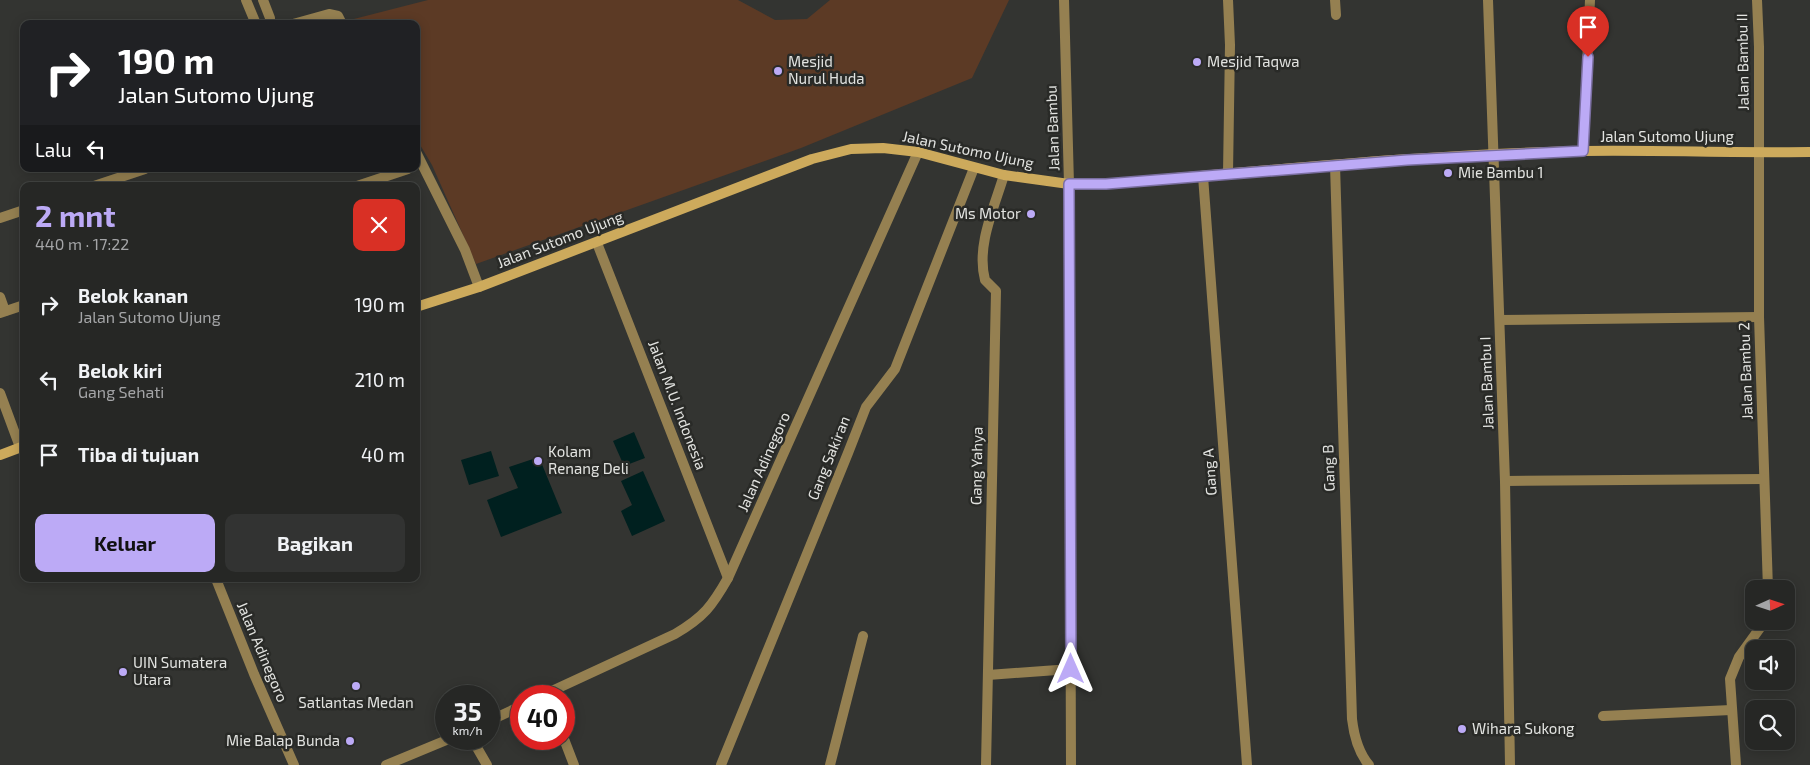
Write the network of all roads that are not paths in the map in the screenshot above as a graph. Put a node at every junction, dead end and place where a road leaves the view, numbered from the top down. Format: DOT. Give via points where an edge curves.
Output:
graph roads {
  1 [pos="246,0"];
  2 [pos="263,0"];
  3 [pos="1064,0"];
  4 [pos="1228,0"];
  5 [pos="1334,0"];
  6 [pos="1488,0"];
  7 [pos="1590,0"];
  8 [pos="1757,0"];
  9 [pos="1336,15"];
  10 [pos="270,18"];
  11 [pos="254,20"];
  12 [pos="309,20"];
  13 [pos="340,20"];
  14 [pos="1583,151"];
  15 [pos="918,152"];
  16 [pos="1759,152"];
  17 [pos="1810,152"];
  18 [pos="1493,155"];
  19 [pos="420,165"];
  20 [pos="1335,165"];
  21 [pos="974,168"];
  22 [pos="136,172"];
  23 [pos="399,172"];
  24 [pos="1228,173"];
  25 [pos="1004,175"];
  26 [pos="1203,176"];
  27 [pos="106,182"];
  28 [pos="369,182"];
  29 [pos="1069,184"];
  30 [pos="20,211"];
  31 [pos="0,218"];
  32 [pos="597,243"];
  33 [pos="479,287"];
  34 [pos="0,296"];
  35 [pos="20,306"];
  36 [pos="420,306"];
  37 [pos="2,312"];
  38 [pos="1759,317"];
  39 [pos="1500,320"];
  40 [pos="0,393"];
  41 [pos="20,441"];
  42 [pos="20,447"];
  43 [pos="0,455"];
  44 [pos="1764,479"];
  45 [pos="1505,481"];
  46 [pos="728,578"];
  47 [pos="1768,580"];
  48 [pos="217,582"];
  49 [pos="1759,630"];
  50 [pos="863,636"];
  51 [pos="1071,669"];
  52 [pos="988,675"];
  53 [pos="566,685"];
  54 [pos="1731,710"];
  55 [pos="1603,716"];
  56 [pos="435,745"];
  57 [pos="478,750"];
  58 [pos="568,750"];
  59 [pos="294,765"];
  60 [pos="386,765"];
  61 [pos="486,765"];
  62 [pos="574,765"];
  63 [pos="721,765"];
  64 [pos="830,765"];
  65 [pos="986,765"];
  66 [pos="1071,765"];
  67 [pos="1247,765"];
  68 [pos="1370,765"];
  69 [pos="1510,765"];
  70 [pos="1736,765"];
  1 -- 11 [label="street"];
  2 -- 10 [label="street"];
  3 -- 29 [label="street, Jalan Bambu"];
  4 -- 24 [label="street"];
  5 -- 9 [label="street"];
  6 -- 18 [label="street, Jalan Bambu I"];
  7 -- 14 [label="street"];
  8 -- 16 [label="street, Jalan Bambu II"];
  12 -- 13 [label="street" via="334,14"];
  14 -- 16 [label="main road, Jalan Sutomo Ujung"];
  14 -- 18 [label="main road, Jalan Sutomo Ujung"];
  15 -- 21 [label="main road, Jalan Sutomo Ujung"];
  15 -- 32 [label="main road, Jalan Sutomo Ujung" via="851,149 812,159"];
  15 -- 46 [label="street, Jalan Adinegoro"];
  16 -- 17 [label="main road, Jalan Sutomo Ujung"];
  16 -- 38 [label="street, Jalan Bambu 2"];
  18 -- 20 [label="main road, Jalan Sutomo Ujung"];
  18 -- 39 [label="street, Jalan Bambu I"];
  19 -- 33 [label="street" via="465,250"];
  20 -- 24 [label="main road, Jalan Sutomo Ujung"];
  20 -- 68 [label="street, Gang B" via="1352,719 1354,736"];
  21 -- 25 [label="main road, Jalan Sutomo Ujung"];
  21 -- 63 [label="street, Gang Sakiran" via="895,369 866,407 856,429"];
  22 -- 27 [label="street"];
  23 -- 28 [label="street"];
  24 -- 26 [label="main road, Jalan Sutomo Ujung"];
  25 -- 29 [label="main road, Jalan Sutomo Ujung"];
  25 -- 52 [label="street, Gang Yahya" via="984,242 982,260 985,280 996,291"];
  26 -- 29 [label="main road, Jalan Sutomo Ujung"];
  26 -- 67 [label="street, Gang A"];
  29 -- 51 [label="street, Jalan Bambu"];
  30 -- 31 [label="street"];
  32 -- 33 [label="main road, Jalan Sutomo Ujung"];
  32 -- 46 [label="street, Jalan M.U. Indonesia"];
  33 -- 36 [label="main road, Jalan Sutomo Ujung"];
  34 -- 37 [label="street"];
  35 -- 37 [label="street"];
  38 -- 39 [label="street"];
  38 -- 44 [label="street, Jalan Bambu 2"];
  39 -- 45 [label="street, Jalan Bambu I"];
  40 -- 41 [label="street"];
  42 -- 43 [label="main road"];
  44 -- 45 [label="street"];
  44 -- 47 [label="street, Jalan Bambu 2"];
  45 -- 69 [label="street, Jalan Bambu I"];
  46 -- 53 [label="street, Jalan Adinegoro" via="714,602 694,623"];
  48 -- 59 [label="street, Jalan Adinegoro"];
  49 -- 54 [label="street" via="1730,679"];
  50 -- 64 [label="street"];
  51 -- 52 [label="street"];
  51 -- 66 [label="street, Jalan Bambu"];
  52 -- 65 [label="street, Gang Yahya"];
  54 -- 55 [label="street"];
  54 -- 70 [label="street"];
  56 -- 60 [label="street"];
  57 -- 61 [label="street"];
  58 -- 62 [label="street"];
}
